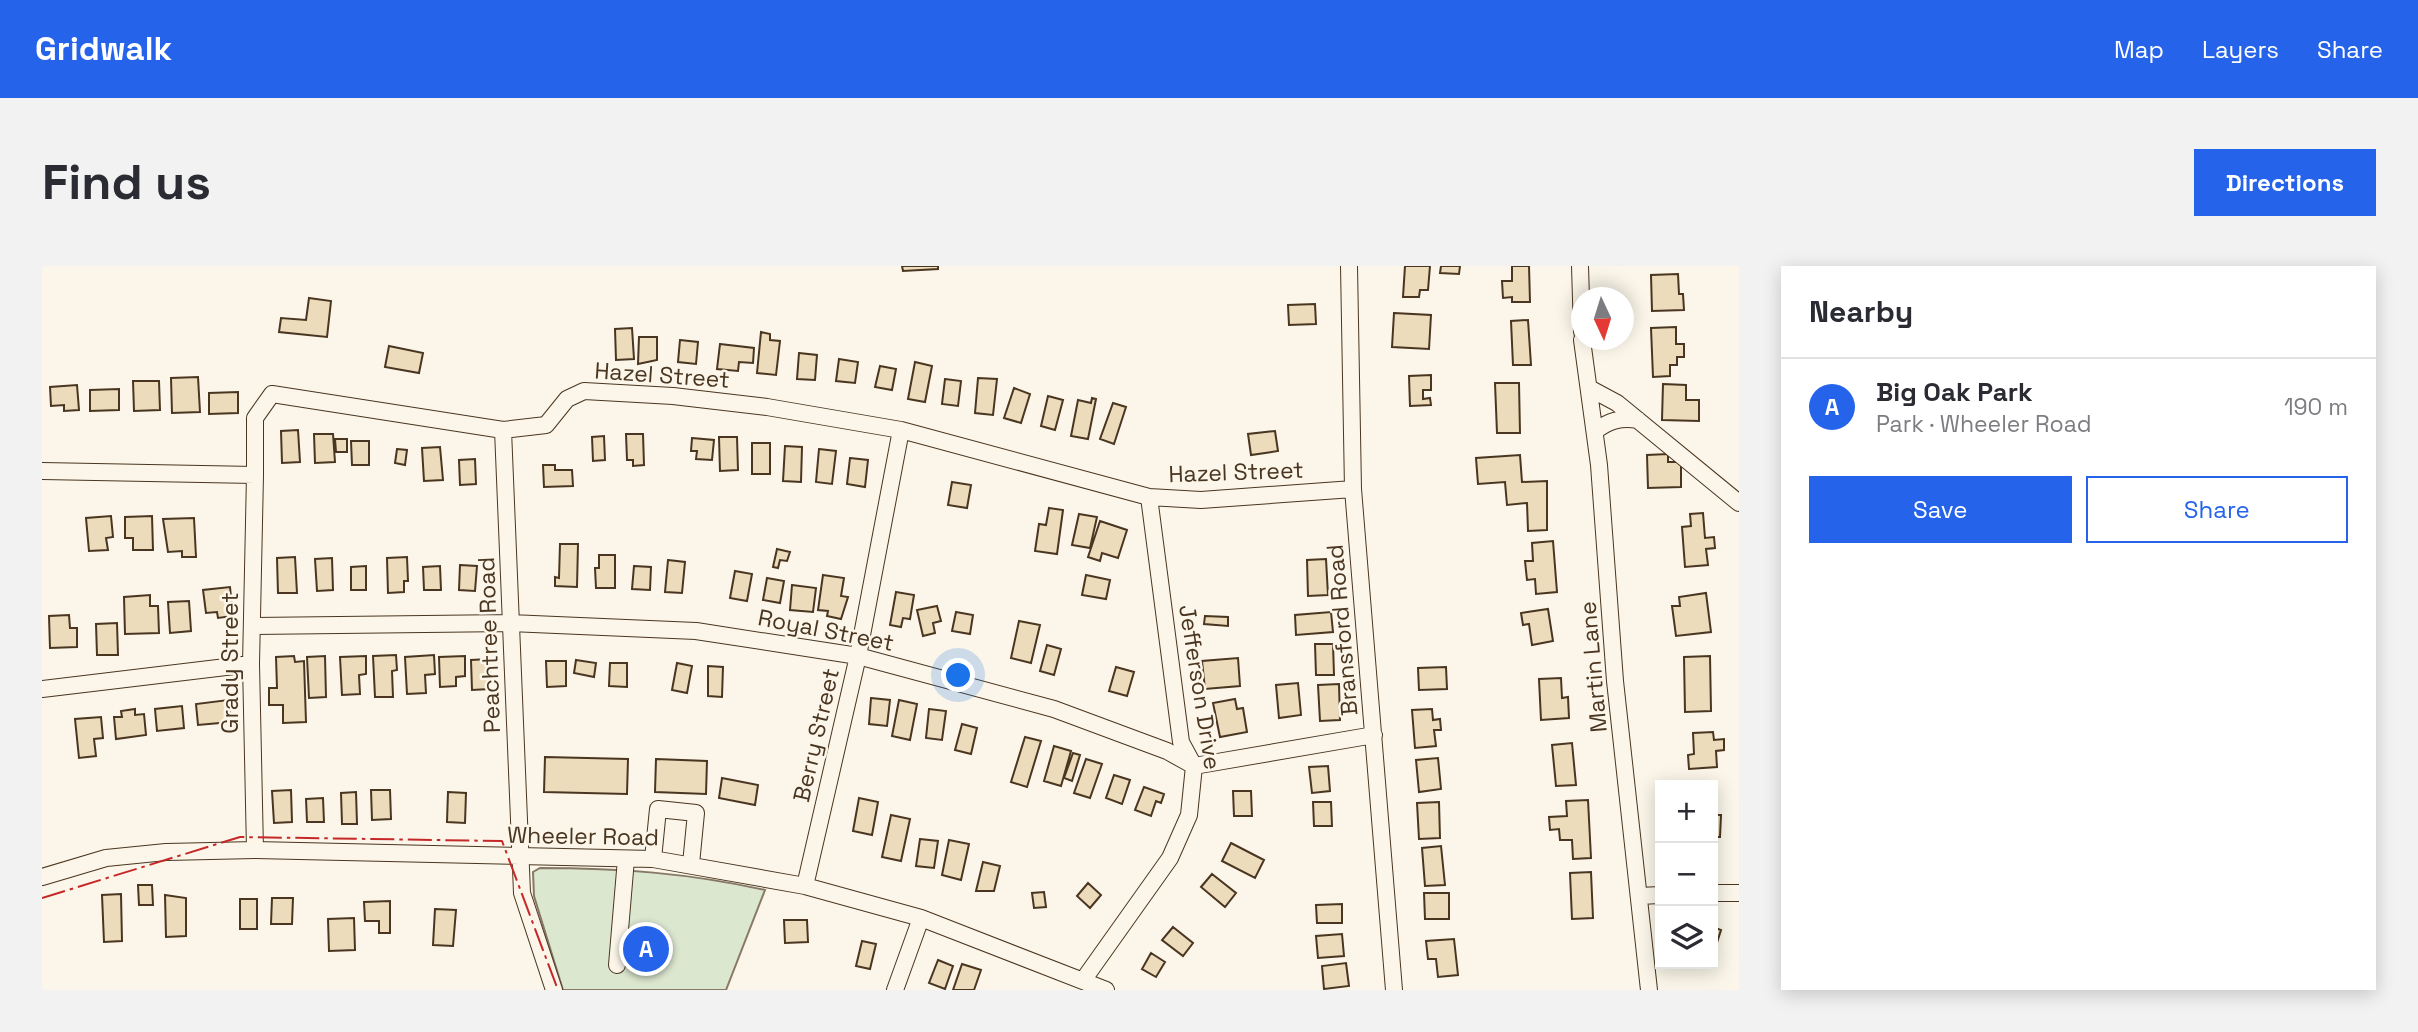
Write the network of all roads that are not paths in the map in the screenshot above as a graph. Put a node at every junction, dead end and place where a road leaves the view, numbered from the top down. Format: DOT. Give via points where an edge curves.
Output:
graph roads {
  1 [pos="1349,266"];
  2 [pos="1580,266"];
  3 [pos="1580,287"];
  4 [pos="1584,350"];
  5 [pos="1589,388"];
  6 [pos="1639,420"];
  7 [pos="503,430"];
  8 [pos="901,430"];
  9 [pos="1595,431"];
  10 [pos="42,471"];
  11 [pos="255,475"];
  12 [pos="1353,489"];
  13 [pos="1149,497"];
  14 [pos="1739,503"];
  15 [pos="510,623"];
  16 [pos="252,626"];
  17 [pos="858,656"];
  18 [pos="251,664"];
  19 [pos="42,689"];
  20 [pos="1374,735"];
  21 [pos="1194,766"];
  22 [pos="255,850"];
  23 [pos="521,857"];
  24 [pos="626,859"];
  25 [pos="653,859"];
  26 [pos="691,864"];
  27 [pos="42,877"];
  28 [pos="805,886"];
  29 [pos="1718,893"];
  30 [pos="1739,893"];
  31 [pos="1640,895"];
  32 [pos="1655,895"];
  33 [pos="921,918"];
  34 [pos="617,965"];
  35 [pos="1084,979"];
  36 [pos="554,990"];
  37 [pos="895,990"];
  38 [pos="1106,990"];
  39 [pos="1394,990"];
  40 [pos="1649,990"];
  1 -- 12 [label="street, Bransford Road"];
  2 -- 3 [label="street"];
  4 -- 5 [label="street, Martin Lane"];
  5 -- 6 [label="street"];
  5 -- 9 [label="street, Martin Lane"];
  6 -- 9 [label="street" via="1619,419"];
  6 -- 14 [label="street"];
  7 -- 8 [label="street, Hazel Street" via="546,425 567,399 584,391 767,407"];
  7 -- 11 [label="street, Hazel Street" via="272,394 255,418"];
  7 -- 15 [label="street, Peachtree Road"];
  8 -- 13 [label="street, Hazel Street"];
  8 -- 17 [label="street, Berry Street"];
  9 -- 31 [label="street, Martin Lane" via="1615,681"];
  10 -- 11 [label="street"];
  11 -- 16 [label="street, Grady Street"];
  12 -- 13 [label="street, Hazel Street" via="1201,500"];
  12 -- 20 [label="street, Bransford Road"];
  13 -- 21 [label="street, Jefferson Drive" via="1181,742"];
  15 -- 16 [label="street, Royal Street"];
  15 -- 17 [label="street, Royal Street" via="696,631"];
  15 -- 23 [label="street, Peachtree Road"];
  16 -- 18 [label="street, Grady Street"];
  17 -- 21 [label="street, Royal Street" via="1054,709 1167,751"];
  17 -- 28 [label="street, Berry Street"];
  18 -- 19 [label="street"];
  18 -- 22 [label="street, Grady Street"];
  20 -- 21 [label="street"];
  20 -- 39 [label="street, Bransford Road"];
  21 -- 35 [label="street, Jefferson Drive" via="1189,815 1170,858"];
  22 -- 23 [label="street, Wheeler Road"];
  22 -- 27 [label="street, Wheeler Road" via="106,858"];
  23 -- 24 [label="street, Wheeler Road"];
  23 -- 36 [label="street, Peachtree Road" via="522,893"];
  24 -- 25 [label="street, Wheeler Road"];
  24 -- 34 [label="street"];
  25 -- 26 [label="street, Wheeler Road"];
  25 -- 26 [label="street" via="658,809 696,813"];
  26 -- 28 [label="street, Wheeler Road"];
  28 -- 33 [label="street, Wheeler Road"];
  29 -- 30 [label="street"];
  31 -- 32 [label="street"];
  31 -- 40 [label="street, Martin Lane"];
  33 -- 35 [label="street, Wheeler Road"];
  33 -- 37 [label="street"];
  35 -- 38 [label="street, Wheeler Road"];
}
